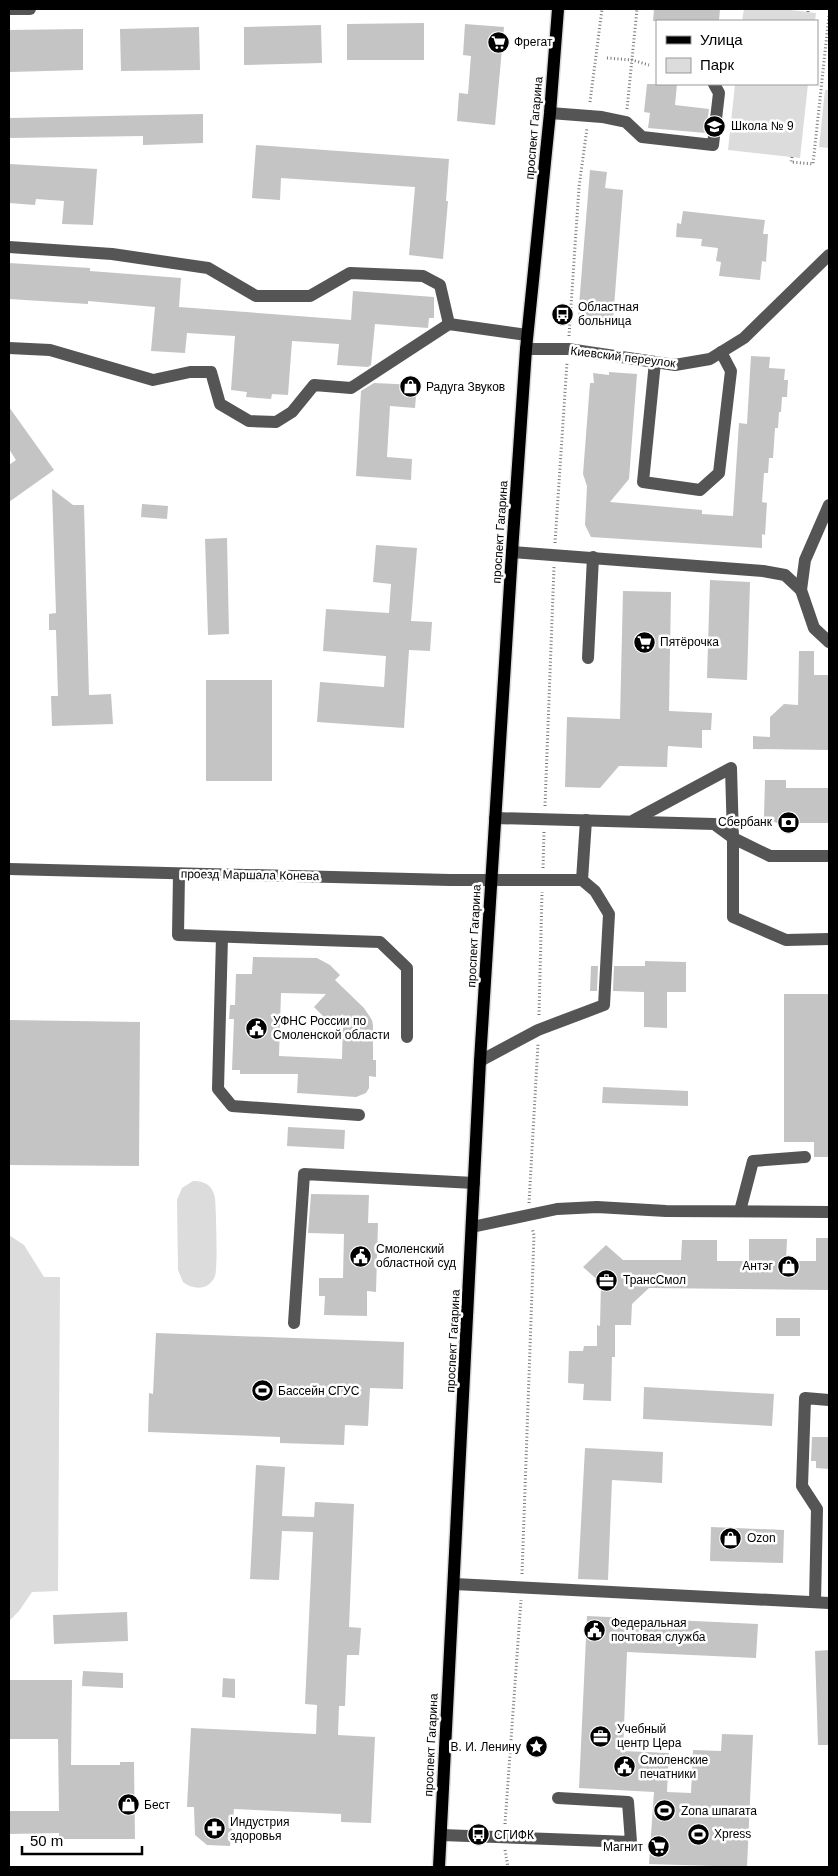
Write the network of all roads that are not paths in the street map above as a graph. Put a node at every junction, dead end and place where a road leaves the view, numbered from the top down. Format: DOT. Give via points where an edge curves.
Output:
graph roads {
  1 [pos="9,9"];
  2 [pos="30,9"];
  3 [pos="558,9"];
  4 [pos="715,85"];
  5 [pos="550,113"];
  6 [pos="9,247"];
  7 [pos="829,255"];
  8 [pos="449,324"];
  9 [pos="527,335"];
  10 [pos="9,348"];
  11 [pos="526,349"];
  12 [pos="721,352"];
  13 [pos="654,362"];
  14 [pos="829,505"];
  15 [pos="512,552"];
  16 [pos="592,558"];
  17 [pos="801,590"];
  18 [pos="829,642"];
  19 [pos="588,658"];
  20 [pos="495,818"];
  21 [pos="586,820"];
  22 [pos="632,821"];
  23 [pos="733,838"];
  24 [pos="829,856"];
  25 [pos="9,869"];
  26 [pos="179,874"];
  27 [pos="582,880"];
  28 [pos="491,881"];
  29 [pos="222,937"];
  30 [pos="829,938"];
  31 [pos="406,1038"];
  32 [pos="480,1061"];
  33 [pos="359,1115"];
  34 [pos="805,1157"];
  35 [pos="474,1183"];
  36 [pos="740,1211"];
  37 [pos="829,1212"];
  38 [pos="472,1227"];
  39 [pos="294,1323"];
  40 [pos="829,1400"];
  41 [pos="454,1584"];
  42 [pos="815,1602"];
  43 [pos="829,1603"];
  44 [pos="558,1798"];
  45 [pos="440,1835"];
  46 [pos="439,1867"];
  1 -- 2 [label="street"];
  3 -- 5 [label="main road, проспект Гагарина"];
  4 -- 5 [label="street" via="719,93 713,144 642,137 626,122"];
  5 -- 9 [label="main road, проспект Гагарина"];
  6 -- 8 [label="street" via="112,254 208,268 256,296 310,296 350,273 423,276 440,286"];
  7 -- 12 [label="street, Киевский переулок" via="744,338"];
  8 -- 9 [label="street"];
  8 -- 10 [label="street" via="351,388 314,385 292,412 276,422 249,421 220,404 211,372 190,372 152,380 50,350"];
  9 -- 11 [label="main road, проспект Гагарина"];
  11 -- 13 [label="street, Киевский переулок" via="568,349"];
  11 -- 15 [label="main road, проспект Гагарина"];
  12 -- 13 [label="street, Киевский переулок" via="710,359 675,365"];
  12 -- 13 [label="street" via="731,371 719,473 700,490 643,482"];
  14 -- 17 [label="street" via="805,560"];
  15 -- 16 [label="street"];
  15 -- 20 [label="main road, проспект Гагарина"];
  16 -- 17 [label="street" via="763,571 785,575"];
  16 -- 19 [label="street"];
  17 -- 18 [label="street" via="814,628"];
  20 -- 21 [label="street"];
  20 -- 28 [label="main road, проспект Гагарина"];
  21 -- 22 [label="street"];
  21 -- 27 [label="street"];
  22 -- 23 [label="street" via="714,824"];
  22 -- 23 [label="street" via="731,768"];
  23 -- 24 [label="street" via="770,856"];
  23 -- 30 [label="street" via="733,917 786,940"];
  25 -- 26 [label="street, проезд Маршала Конева"];
  26 -- 28 [label="street, проезд Маршала Конева"];
  26 -- 29 [label="street" via="178,935"];
  27 -- 28 [label="street, проезд Маршала Конева"];
  27 -- 32 [label="street" via="595,891 608,914 604,1005 538,1030"];
  28 -- 32 [label="main road, проспект Гагарина"];
  29 -- 31 [label="street" via="380,942 407,968"];
  29 -- 33 [label="street" via="218,1089 232,1106"];
  32 -- 35 [label="main road, проспект Гагарина"];
  34 -- 36 [label="street" via="753,1161"];
  35 -- 38 [label="main road, проспект Гагарина"];
  35 -- 39 [label="street" via="304,1174"];
  36 -- 37 [label="street"];
  36 -- 38 [label="street" via="557,1209"];
  38 -- 41 [label="main road, проспект Гагарина"];
  40 -- 42 [label="street" via="805,1398 802,1486 817,1509"];
  41 -- 42 [label="street"];
  41 -- 45 [label="main road, проспект Гагарина"];
  42 -- 43 [label="street"];
  44 -- 45 [label="street" via="628,1802 631,1842"];
  45 -- 46 [label="main road, проспект Гагарина"];
}
